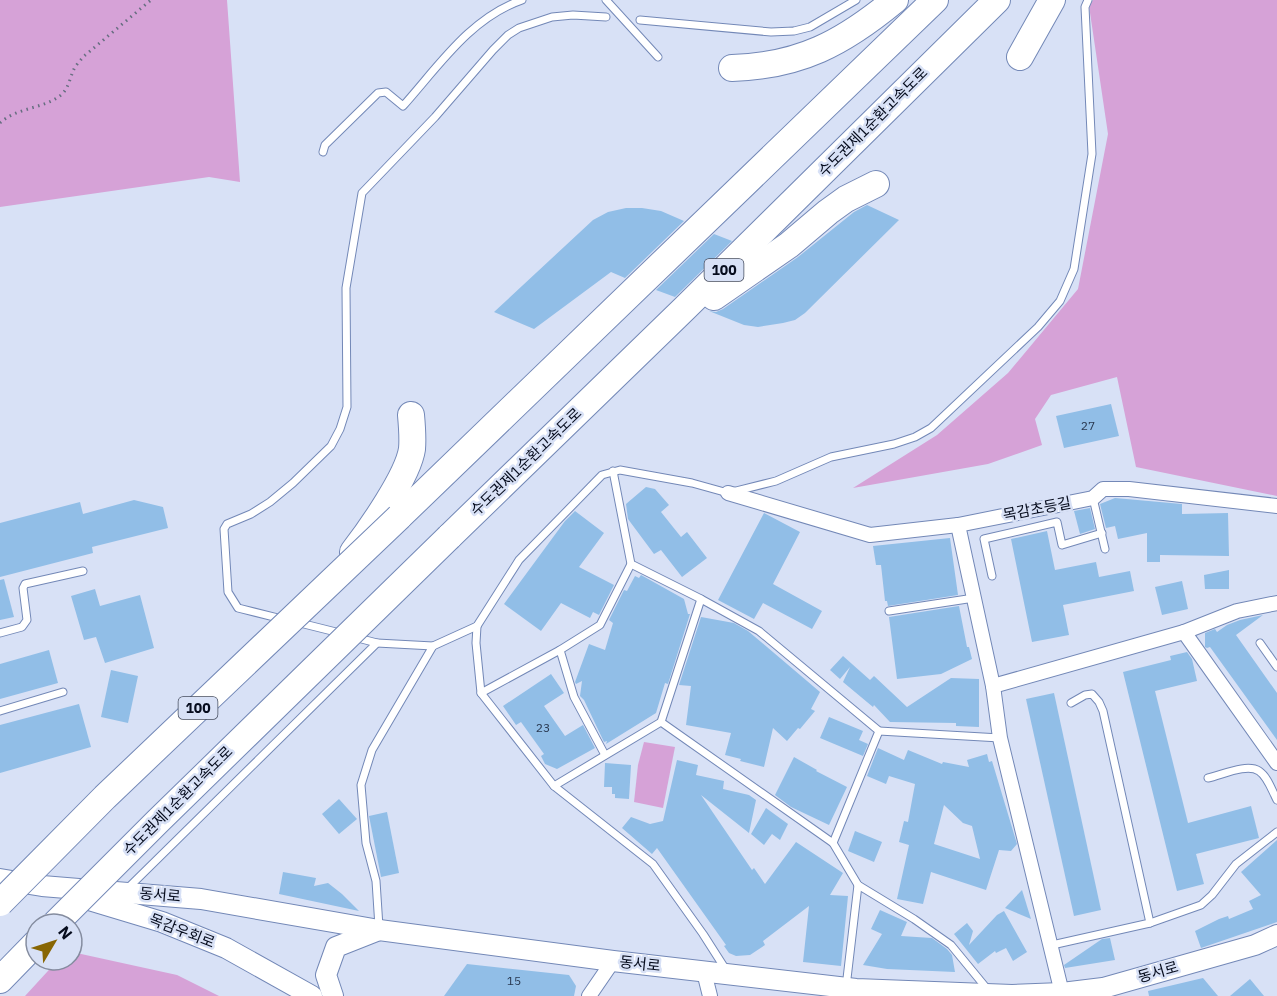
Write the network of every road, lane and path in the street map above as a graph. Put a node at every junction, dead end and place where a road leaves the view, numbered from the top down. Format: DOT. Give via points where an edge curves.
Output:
graph roads {
  1 [pos="151,0"];
  2 [pos="522,0"];
  3 [pos="606,0"];
  4 [pos="856,0"];
  5 [pos="896,0"];
  6 [pos="935,0"];
  7 [pos="997,0"];
  8 [pos="1053,0"];
  9 [pos="1088,0"];
  10 [pos="606,17"];
  11 [pos="640,20"];
  12 [pos="658,57"];
  13 [pos="1020,57"];
  14 [pos="732,68"];
  15 [pos="0,123"];
  16 [pos="323,152"];
  17 [pos="876,184"];
  18 [pos="654,338"];
  19 [pos="411,415"];
  20 [pos="613,471"];
  21 [pos="728,493"];
  22 [pos="1093,498"];
  23 [pos="1277,506"];
  24 [pos="958,525"];
  25 [pos="1101,533"];
  26 [pos="1105,549"];
  27 [pos="631,564"];
  28 [pos="83,571"];
  29 [pos="992,576"];
  30 [pos="701,598"];
  31 [pos="974,598"];
  32 [pos="310,600"];
  33 [pos="1277,603"];
  34 [pos="889,611"];
  35 [pos="477,626"];
  36 [pos="1184,632"];
  37 [pos="0,633"];
  38 [pos="376,643"];
  39 [pos="1260,643"];
  40 [pos="433,646"];
  41 [pos="560,650"];
  42 [pos="1277,668"];
  43 [pos="993,686"];
  44 [pos="63,692"];
  45 [pos="481,693"];
  46 [pos="1071,703"];
  47 [pos="0,711"];
  48 [pos="661,722"];
  49 [pos="879,731"];
  50 [pos="1000,738"];
  51 [pos="605,755"];
  52 [pos="1277,763"];
  53 [pos="1208,778"];
  54 [pos="554,786"];
  55 [pos="1277,800"];
  56 [pos="1277,831"];
  57 [pos="833,843"];
  58 [pos="0,879"];
  59 [pos="858,885"];
  60 [pos="42,886"];
  61 [pos="124,892"];
  62 [pos="0,903"];
  63 [pos="67,912"];
  64 [pos="1150,923"];
  65 [pos="379,930"];
  66 [pos="1277,935"];
  67 [pos="1052,945"];
  68 [pos="24,955"];
  69 [pos="612,962"];
  70 [pos="704,972"];
  71 [pos="729,975"];
  72 [pos="0,980"];
  73 [pos="855,991"];
  74 [pos="1062,993"];
  75 [pos="992,995"];
  76 [pos="312,996"];
  77 [pos="333,996"];
  78 [pos="589,996"];
  79 [pos="710,996"];
  80 [pos="1013,996"];
  1 -- 15 [label="path" via="82,57 62,94"];
  2 -- 16 [label="lane" via="489,16 463,37 403,106 386,92 378,93 325,145"];
  3 -- 12 [label="lane"];
  4 -- 11 [label="lane" via="810,27 794,31"];
  5 -- 14 [label="highway" via="835,43 786,63"];
  6 -- 32 [label="highway, 100, bridge"];
  7 -- 18 [label="highway, 수도권제1순환고속도로 / 100"];
  8 -- 13 [label="highway"];
  9 -- 21 [label="lane" via="1085,7 1092,154 1074,269 1060,301 1038,327 931,428 894,444 831,457 776,481"];
  10 -- 38 [label="lane" via="552,17 508,35 435,117 360,190 346,288 347,407 340,429 331,446 293,483 261,508 224,529 228,592 238,608"];
  17 -- 18 [label="highway" via="846,199 789,244"];
  18 -- 63 [label="highway, 수도권제1순환고속도로 / 100, bridge"];
  19 -- 32 [label="highway" via="408,460 380,515"];
  20 -- 21 [label="lane" via="661,476"];
  20 -- 27 [label="lane"];
  20 -- 35 [label="lane" via="602,475 519,560"];
  21 -- 24 [label="street, 목감초등길" via="870,535"];
  22 -- 23 [label="street, 목감초등길" via="1103,489 1128,489"];
  22 -- 24 [label="street, 목감초등길"];
  22 -- 25 [label="lane"];
  24 -- 31 [label="street"];
  25 -- 26 [label="lane"];
  25 -- 29 [label="lane" via="1062,544 1057,522 984,539"];
  27 -- 30 [label="lane"];
  27 -- 41 [label="lane" via="600,625"];
  28 -- 37 [label="lane" via="25,584 27,620 21,627"];
  30 -- 48 [label="lane"];
  30 -- 49 [label="lane" via="759,631"];
  31 -- 34 [label="lane"];
  31 -- 43 [label="street"];
  32 -- 62 [label="highway, 100, bridge"];
  33 -- 36 [label="street" via="1238,611"];
  35 -- 40 [label="lane"];
  35 -- 45 [label="lane"];
  36 -- 43 [label="street"];
  36 -- 52 [label="street"];
  38 -- 40 [label="lane"];
  38 -- 61 [label="lane"];
  39 -- 42 [label="lane"];
  40 -- 65 [label="lane" via="372,750 361,785"];
  41 -- 45 [label="lane"];
  41 -- 51 [label="lane" via="574,697"];
  43 -- 50 [label="street"];
  44 -- 47 [label="lane"];
  45 -- 54 [label="lane"];
  46 -- 64 [label="lane" via="1092,694 1103,711"];
  48 -- 51 [label="lane"];
  48 -- 57 [label="lane"];
  49 -- 50 [label="lane"];
  49 -- 57 [label="lane"];
  50 -- 67 [label="street"];
  51 -- 54 [label="lane"];
  53 -- 55 [label="lane" via="1247,768 1259,771"];
  54 -- 71 [label="lane" via="653,864"];
  56 -- 64 [label="lane" via="1236,864 1201,905"];
  57 -- 59 [label="lane"];
  58 -- 60 [label="street, 동서로"];
  59 -- 73 [label="lane"];
  59 -- 75 [label="lane" via="951,945"];
  60 -- 61 [label="street, 동서로"];
  60 -- 76 [label="street, 목감우회로" via="173,926 226,948"];
  61 -- 65 [label="street, 동서로" via="201,899"];
  64 -- 67 [label="lane"];
  65 -- 69 [label="street, 동서로"];
  65 -- 77 [label="street" via="336,947 326,975"];
  66 -- 74 [label="street, 동서로" via="1255,945 1103,988"];
  67 -- 74 [label="street"];
  68 -- 72 [label="highway"];
  69 -- 70 [label="street, 동서로"];
  69 -- 78 [label="street"];
  70 -- 71 [label="street, 동서로"];
  70 -- 79 [label="street"];
  71 -- 73 [label="street, 동서로"];
  73 -- 75 [label="street, 동서로"];
  74 -- 80 [label="street, 동서로"];
  75 -- 80 [label="street, 동서로"];
}
